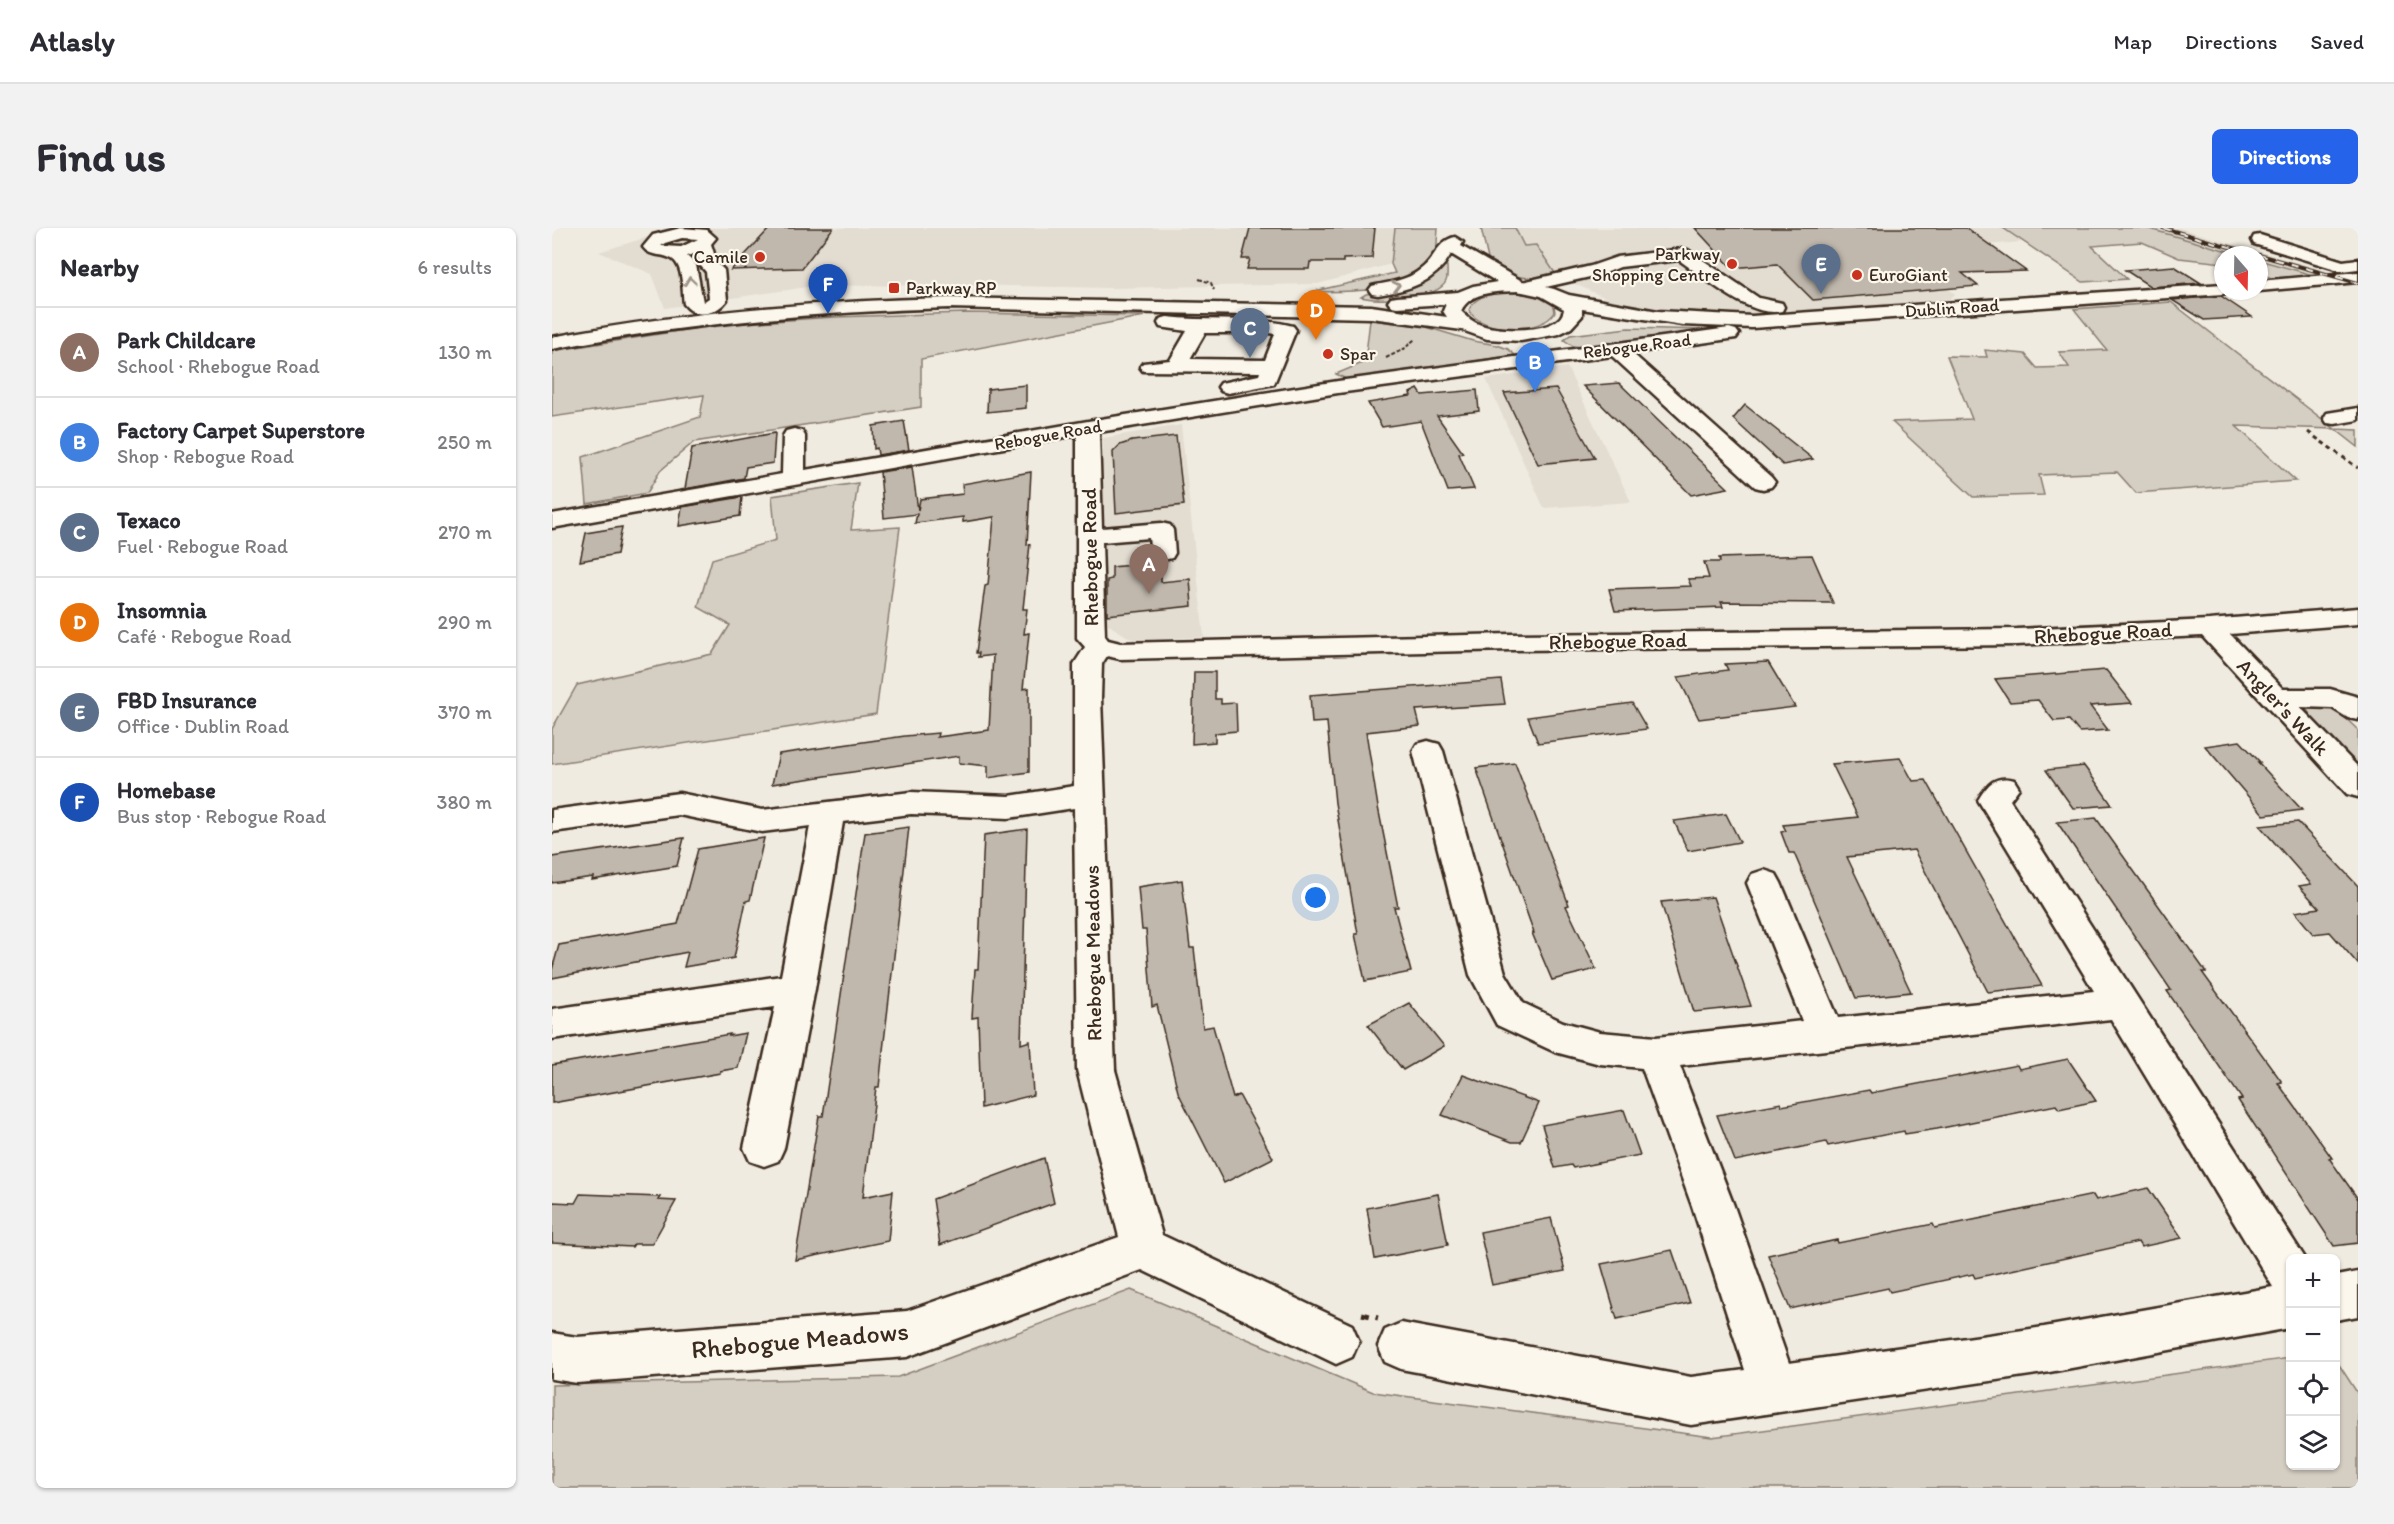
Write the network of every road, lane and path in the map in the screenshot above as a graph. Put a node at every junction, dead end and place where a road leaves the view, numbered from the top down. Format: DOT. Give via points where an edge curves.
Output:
graph roads {
  1 [pos="698,235"];
  2 [pos="1455,240"];
  3 [pos="2260,240"];
  4 [pos="1678,250"];
  5 [pos="674,252"];
  6 [pos="1598,263"];
  7 [pos="2358,264"];
  8 [pos="2358,277"];
  9 [pos="2268,285"];
  10 [pos="1458,286"];
  11 [pos="1521,286"];
  12 [pos="2214,290"];
  13 [pos="1362,292"];
  14 [pos="1331,294"];
  15 [pos="1563,298"];
  16 [pos="1282,305"];
  17 [pos="1146,307"];
  18 [pos="1774,307"];
  19 [pos="704,314"];
  20 [pos="1425,318"];
  21 [pos="1681,320"];
  22 [pos="1464,325"];
  23 [pos="1199,327"];
  24 [pos="1245,327"];
  25 [pos="1552,329"];
  26 [pos="552,334"];
  27 [pos="1730,334"];
  28 [pos="1160,335"];
  29 [pos="1510,335"];
  30 [pos="552,343"];
  31 [pos="1616,349"];
  32 [pos="1545,358"];
  33 [pos="1177,366"];
  34 [pos="1218,366"];
  35 [pos="1239,366"];
  36 [pos="1274,366"];
  37 [pos="1150,367"];
  38 [pos="1338,387"];
  39 [pos="1156,390"];
  40 [pos="2358,414"];
  41 [pos="1165,415"];
  42 [pos="2336,418"];
  43 [pos="1089,428"];
  44 [pos="2308,432"];
  45 [pos="794,436"];
  46 [pos="2358,468"];
  47 [pos="793,478"];
  48 [pos="1763,482"];
  49 [pos="552,521"];
  50 [pos="1090,536"];
  51 [pos="1163,553"];
  52 [pos="2358,616"];
  53 [pos="2209,628"];
  54 [pos="1099,646"];
  55 [pos="2276,699"];
  56 [pos="2358,711"];
  57 [pos="1428,751"];
  58 [pos="2358,786"];
  59 [pos="2003,788"];
  60 [pos="1089,795"];
  61 [pos="829,812"];
  62 [pos="552,821"];
  63 [pos="1764,883"];
  64 [pos="797,989"];
  65 [pos="2120,1003"];
  66 [pos="552,1024"];
  67 [pos="1827,1035"];
  68 [pos="1656,1053"];
  69 [pos="764,1148"];
  70 [pos="1144,1249"];
  71 [pos="2286,1268"];
  72 [pos="2358,1294"];
  73 [pos="2340,1297"];
  74 [pos="2286,1307"];
  75 [pos="1336,1341"];
  76 [pos="1401,1346"];
  77 [pos="552,1356"];
  78 [pos="1775,1390"];
  1 -- 5 [label="street"];
  1 -- 5 [label="street" via="669,235 652,243 654,250"];
  1 -- 19 [label="street" via="709,265 715,270 718,300"];
  2 -- 10 [label="street"];
  2 -- 11 [label="street" via="1489,271"];
  13 -- 2 [label="street, one-way" via="1394,287 1425,275"];
  3 -- 7 [label="street" via="2342,266"];
  4 -- 6 [label="street"];
  19 -- 5 [label="street, one-way" via="693,304 687,265"];
  6 -- 11 [label="street"];
  6 -- 15 [label="street" via="1597,275"];
  6 -- 18 [label="street" via="1682,254 1752,302"];
  8 -- 9 [label="street"];
  10 -- 11 [label="street" via="1479,290"];
  10 -- 16 [label="street" via="1379,303"];
  10 -- 22 [label="street" via="1452,311"];
  11 -- 15 [label="street"];
  12 -- 21 [label="street, Dublin Road" via="1752,322"];
  14 -- 16 [label="street" via="1300,295"];
  15 -- 21 [label="street"];
  15 -- 25 [label="street" via="1572,312 1570,318"];
  16 -- 17 [label="street"];
  16 -- 19 [label="street" via="889,294 793,299"];
  16 -- 20 [label="street"];
  16 -- 24 [label="street" via="1254,316"];
  17 -- 19 [label="street" via="885,304"];
  17 -- 28 [label="street" via="1161,314"];
  19 -- 26 [label="street"];
  19 -- 30 [label="street"];
  20 -- 22 [label="street"];
  20 -- 38 [label="path" via="1419,324 1429,327 1404,350"];
  21 -- 25 [label="street"];
  22 -- 29 [label="street"];
  23 -- 24 [label="street"];
  23 -- 28 [label="street"];
  23 -- 33 [label="street"];
  24 -- 34 [label="street"];
  24 -- 35 [label="street"];
  24 -- 36 [label="street" via="1286,330"];
  25 -- 29 [label="street"];
  25 -- 32 [label="street, Rebogue Road" via="1554,354"];
  27 -- 31 [label="street, Rebogue Road"];
  28 -- 37 [label="street"];
  29 -- 32 [label="street"];
  31 -- 32 [label="street, Rebogue Road"];
  31 -- 48 [label="street"];
  32 -- 38 [label="street, Rebogue Road"];
  33 -- 34 [label="street"];
  33 -- 37 [label="street"];
  34 -- 35 [label="street"];
  35 -- 36 [label="street"];
  36 -- 41 [label="street" via="1267,380 1159,398"];
  37 -- 39 [label="street"];
  38 -- 41 [label="street, Rebogue Road"];
  40 -- 42 [label="street"];
  41 -- 43 [label="street, Rebogue Road"];
  43 -- 47 [label="street, Rebogue Road"];
  43 -- 50 [label="street, Rhebogue Road"];
  44 -- 46 [label="path"];
  45 -- 47 [label="street"];
  47 -- 49 [label="street, Rebogue Road"];
  50 -- 51 [label="street" via="1161,530"];
  50 -- 54 [label="street, Rhebogue Road" via="1091,638"];
  52 -- 53 [label="street, Rhebogue Road"];
  53 -- 54 [label="street, Rhebogue Road" via="2018,637 1120,651"];
  53 -- 55 [label="street, Angler's Walk"];
  54 -- 60 [label="street, Rhebogue Meadows" via="1088,664"];
  55 -- 56 [label="street" via="2329,698"];
  55 -- 58 [label="street, Angler's Walk"];
  57 -- 68 [label="street" via="1488,975 1510,1014 1555,1036 1599,1048"];
  59 -- 65 [label="street" via="1994,800"];
  60 -- 61 [label="street" via="1009,807 911,803"];
  60 -- 70 [label="street, Rhebogue Meadows" via="1095,1070"];
  61 -- 62 [label="street" via="762,820 679,804"];
  61 -- 64 [label="street"];
  63 -- 67 [label="street"];
  64 -- 66 [label="street"];
  64 -- 69 [label="street"];
  65 -- 67 [label="street"];
  65 -- 71 [label="street"];
  67 -- 68 [label="street"];
  68 -- 78 [label="street"];
  70 -- 75 [label="street"];
  70 -- 77 [label="street, Rhebogue Meadows" via="907,1334 577,1360"];
  72 -- 73 [label="street"];
  74 -- 78 [label="street" via="2044,1350"];
  76 -- 78 [label="street" via="1691,1401"];
}
